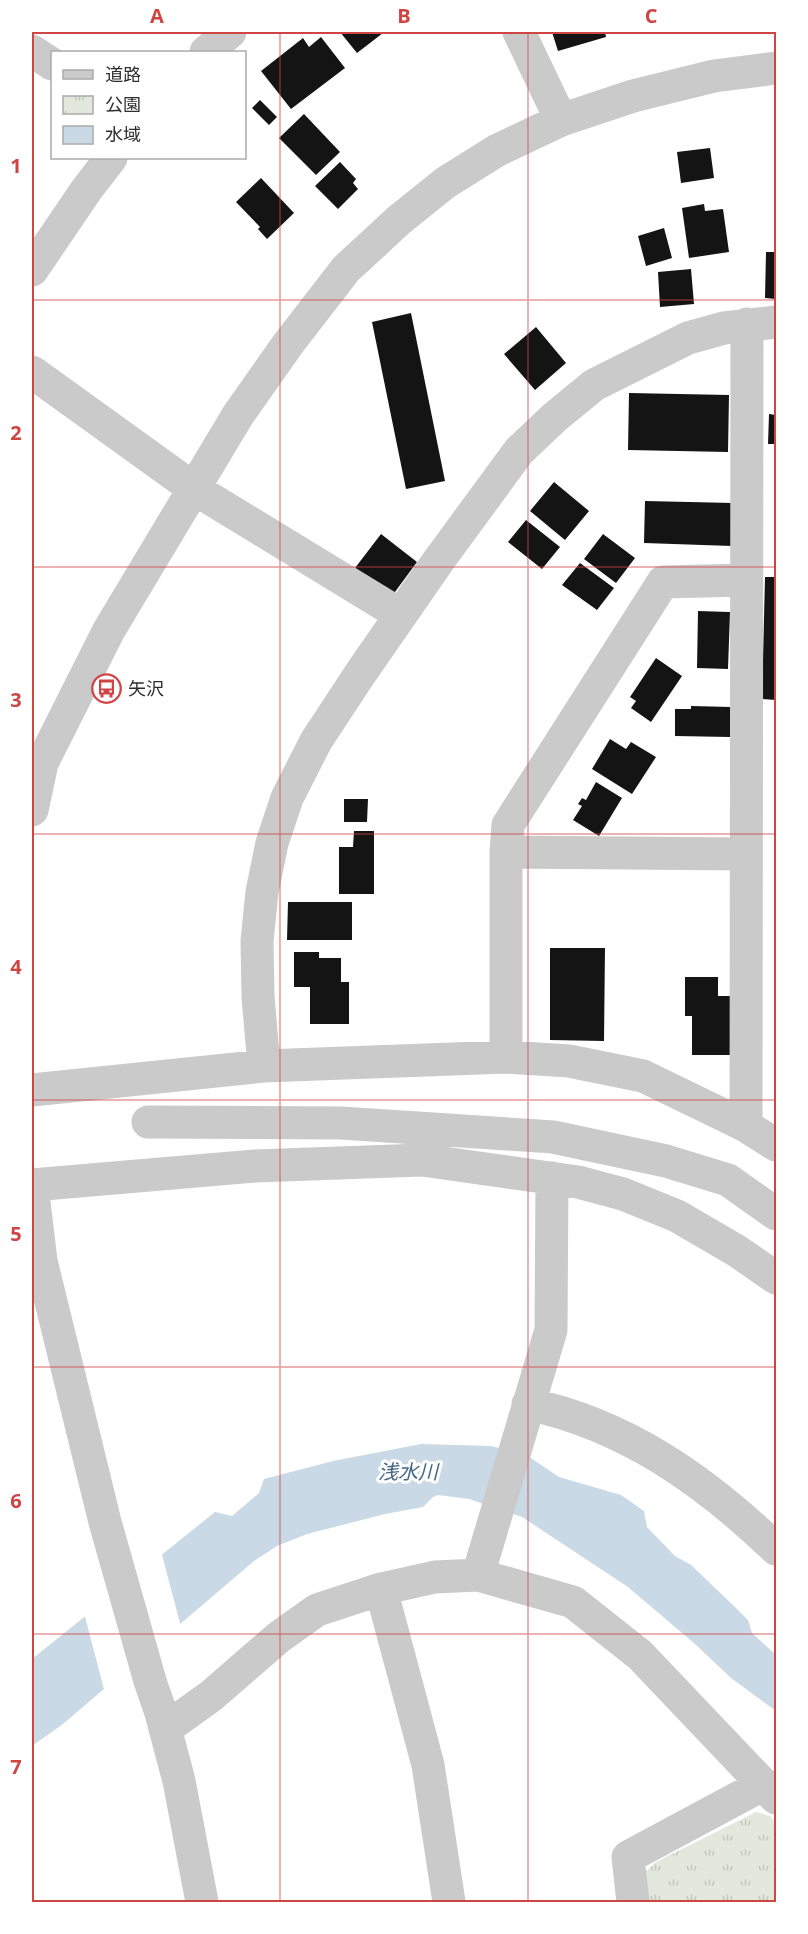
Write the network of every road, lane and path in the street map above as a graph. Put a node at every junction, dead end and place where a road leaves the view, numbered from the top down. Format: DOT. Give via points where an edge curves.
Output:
graph roads {
  1 [pos="230,32"];
  2 [pos="519,32"];
  3 [pos="32,51"];
  4 [pos="207,51"];
  5 [pos="51,63"];
  6 [pos="777,68"];
  7 [pos="561,120"];
  8 [pos="110,159"];
  9 [pos="32,270"];
  10 [pos="762,323"];
  11 [pos="32,372"];
  12 [pos="193,488"];
  13 [pos="746,580"];
  14 [pos="401,615"];
  15 [pos="32,810"];
  16 [pos="506,852"];
  17 [pos="745,854"];
  18 [pos="506,1057"];
  19 [pos="264,1066"];
  20 [pos="32,1089"];
  21 [pos="148,1122"];
  22 [pos="746,1126"];
  23 [pos="777,1145"];
  24 [pos="552,1178"];
  25 [pos="32,1185"];
  26 [pos="777,1214"];
  27 [pos="777,1278"];
  28 [pos="528,1404"];
  29 [pos="777,1549"];
  30 [pos="478,1575"];
  31 [pos="381,1589"];
  32 [pos="165,1729"];
  33 [pos="770,1791"];
  34 [pos="202,1902"];
  35 [pos="450,1902"];
  36 [pos="633,1902"];
  1 -- 4 [label="street"];
  2 -- 7 [label="street"];
  3 -- 5 [label="street"];
  6 -- 7 [label="street" via="702,79"];
  7 -- 12 [label="street" via="496,151 445,183 346,269 238,415"];
  8 -- 9 [label="street"];
  10 -- 13 [label="street"];
  10 -- 14 [label="street" via="688,338 586,391 519,451"];
  11 -- 12 [label="street"];
  12 -- 14 [label="street"];
  12 -- 15 [label="street" via="109,630 47,753"];
  13 -- 16 [label="street" via="663,582 508,825"];
  13 -- 17 [label="street"];
  14 -- 19 [label="street" via="316,741 287,798 272,843 257,941"];
  16 -- 17 [label="street"];
  16 -- 18 [label="street"];
  17 -- 22 [label="street"];
  18 -- 19 [label="street"];
  18 -- 22 [label="street" via="568,1061 644,1076"];
  19 -- 20 [label="street"];
  21 -- 26 [label="street" via="341,1123 553,1137 666,1161 728,1180"];
  22 -- 23 [label="street"];
  24 -- 25 [label="street" via="423,1160 255,1166"];
  24 -- 27 [label="street" via="623,1194 678,1216"];
  24 -- 28 [label="street" via="551,1330"];
  25 -- 32 [label="street" via="41,1261 105,1522"];
  28 -- 29 [label="street" via="558,1410 610,1429 647,1449 736,1511"];
  28 -- 30 [label="street"];
  30 -- 31 [label="street" via="435,1577"];
  30 -- 33 [label="street" via="573,1602 640,1655"];
  31 -- 32 [label="street" via="317,1610"];
  31 -- 35 [label="street" via="428,1765"];
  32 -- 34 [label="street"];
  33 -- 36 [label="street" via="628,1857"];
}
